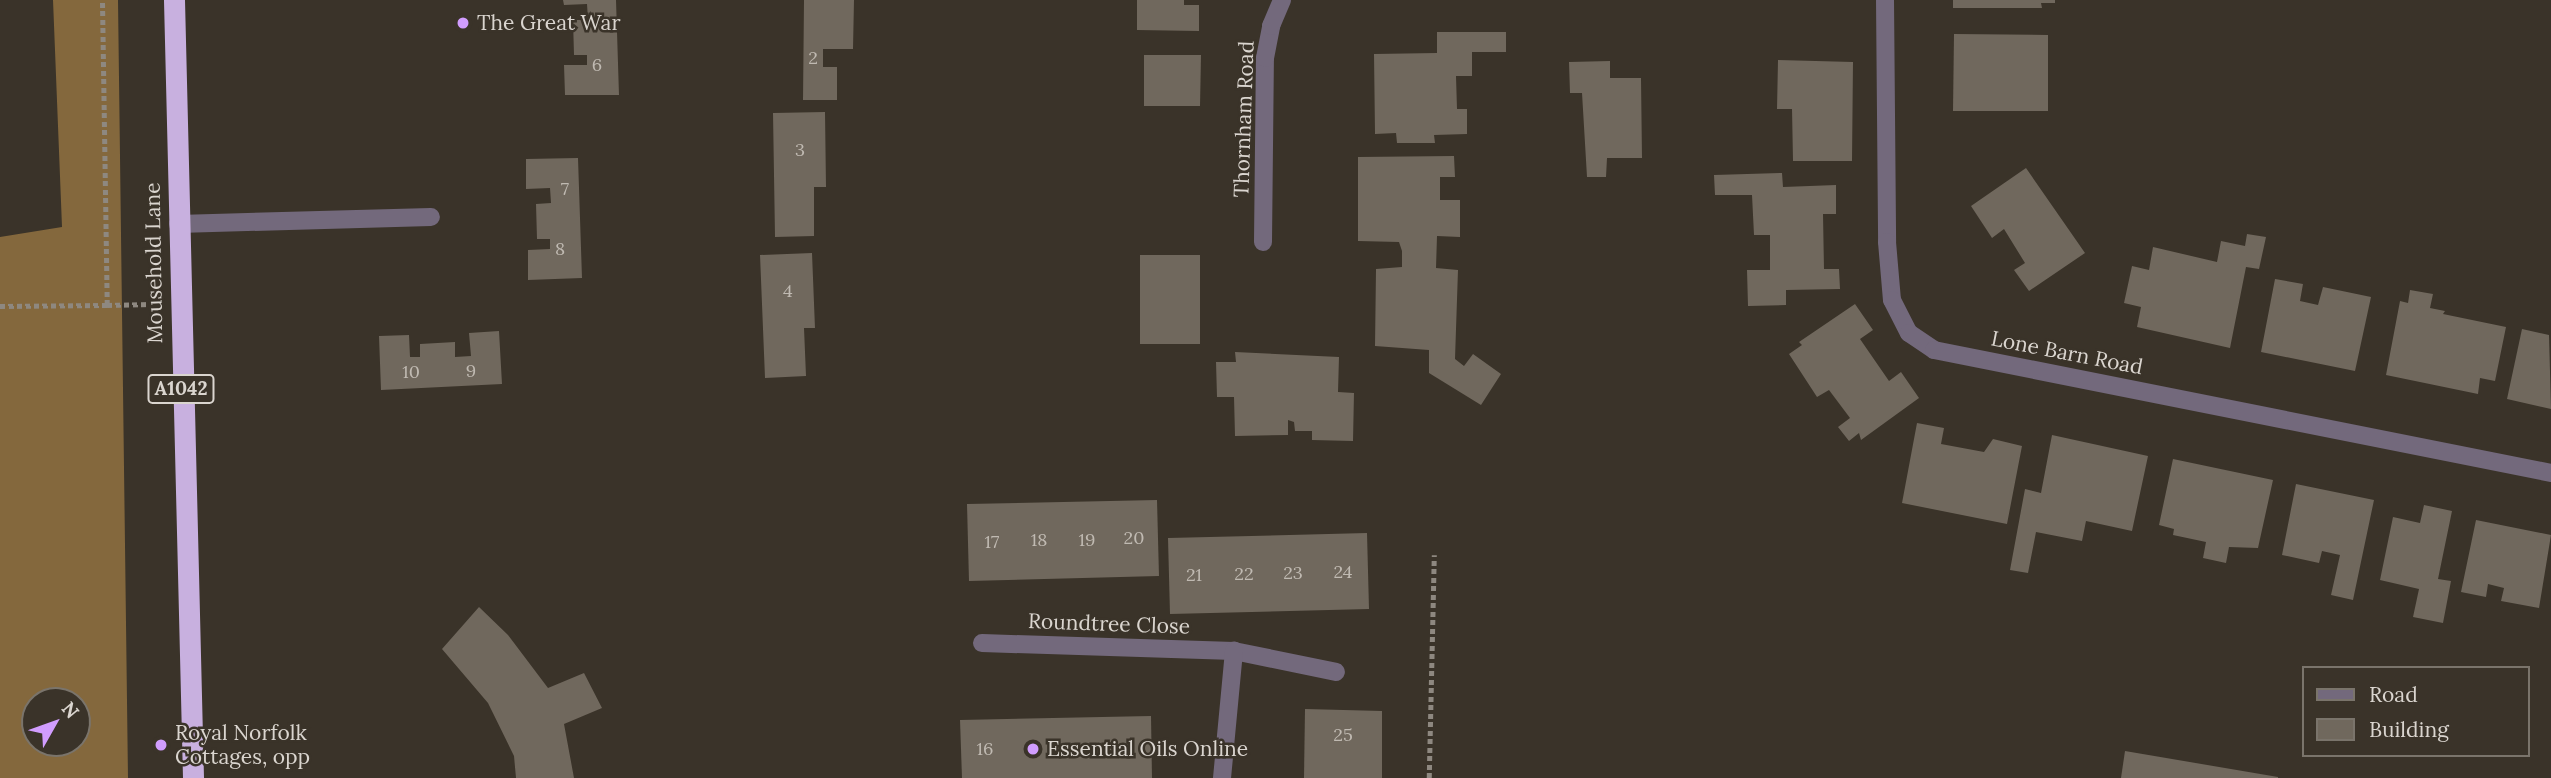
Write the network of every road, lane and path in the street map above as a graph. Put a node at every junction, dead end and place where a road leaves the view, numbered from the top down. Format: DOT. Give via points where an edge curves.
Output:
graph roads {
  1 [pos="102,0"];
  2 [pos="174,0"];
  3 [pos="1282,0"];
  4 [pos="1885,0"];
  5 [pos="431,217"];
  6 [pos="178,224"];
  7 [pos="1263,242"];
  8 [pos="179,304"];
  9 [pos="107,305"];
  10 [pos="0,306"];
  11 [pos="2551,473"];
  12 [pos="1434,555"];
  13 [pos="982,643"];
  14 [pos="1234,651"];
  15 [pos="1336,671"];
  16 [pos="193,778"];
  17 [pos="1222,778"];
  18 [pos="1429,778"];
  1 -- 9 [label="path"];
  2 -- 6 [label="highway, Mousehold Lane / A1042"];
  3 -- 7 [label="street, Thornham Road" via="1265,58"];
  4 -- 11 [label="street, Lone Barn Road" via="1887,242 1892,300 1909,333 1934,350"];
  5 -- 6 [label="street"];
  6 -- 8 [label="highway, Mousehold Lane / A1042"];
  8 -- 9 [label="path"];
  8 -- 16 [label="highway, Mousehold Lane / A1042"];
  9 -- 10 [label="path"];
  12 -- 18 [label="path"];
  13 -- 14 [label="street, Roundtree Close"];
  14 -- 15 [label="street, Roundtree Close"];
  14 -- 17 [label="street"];
}
